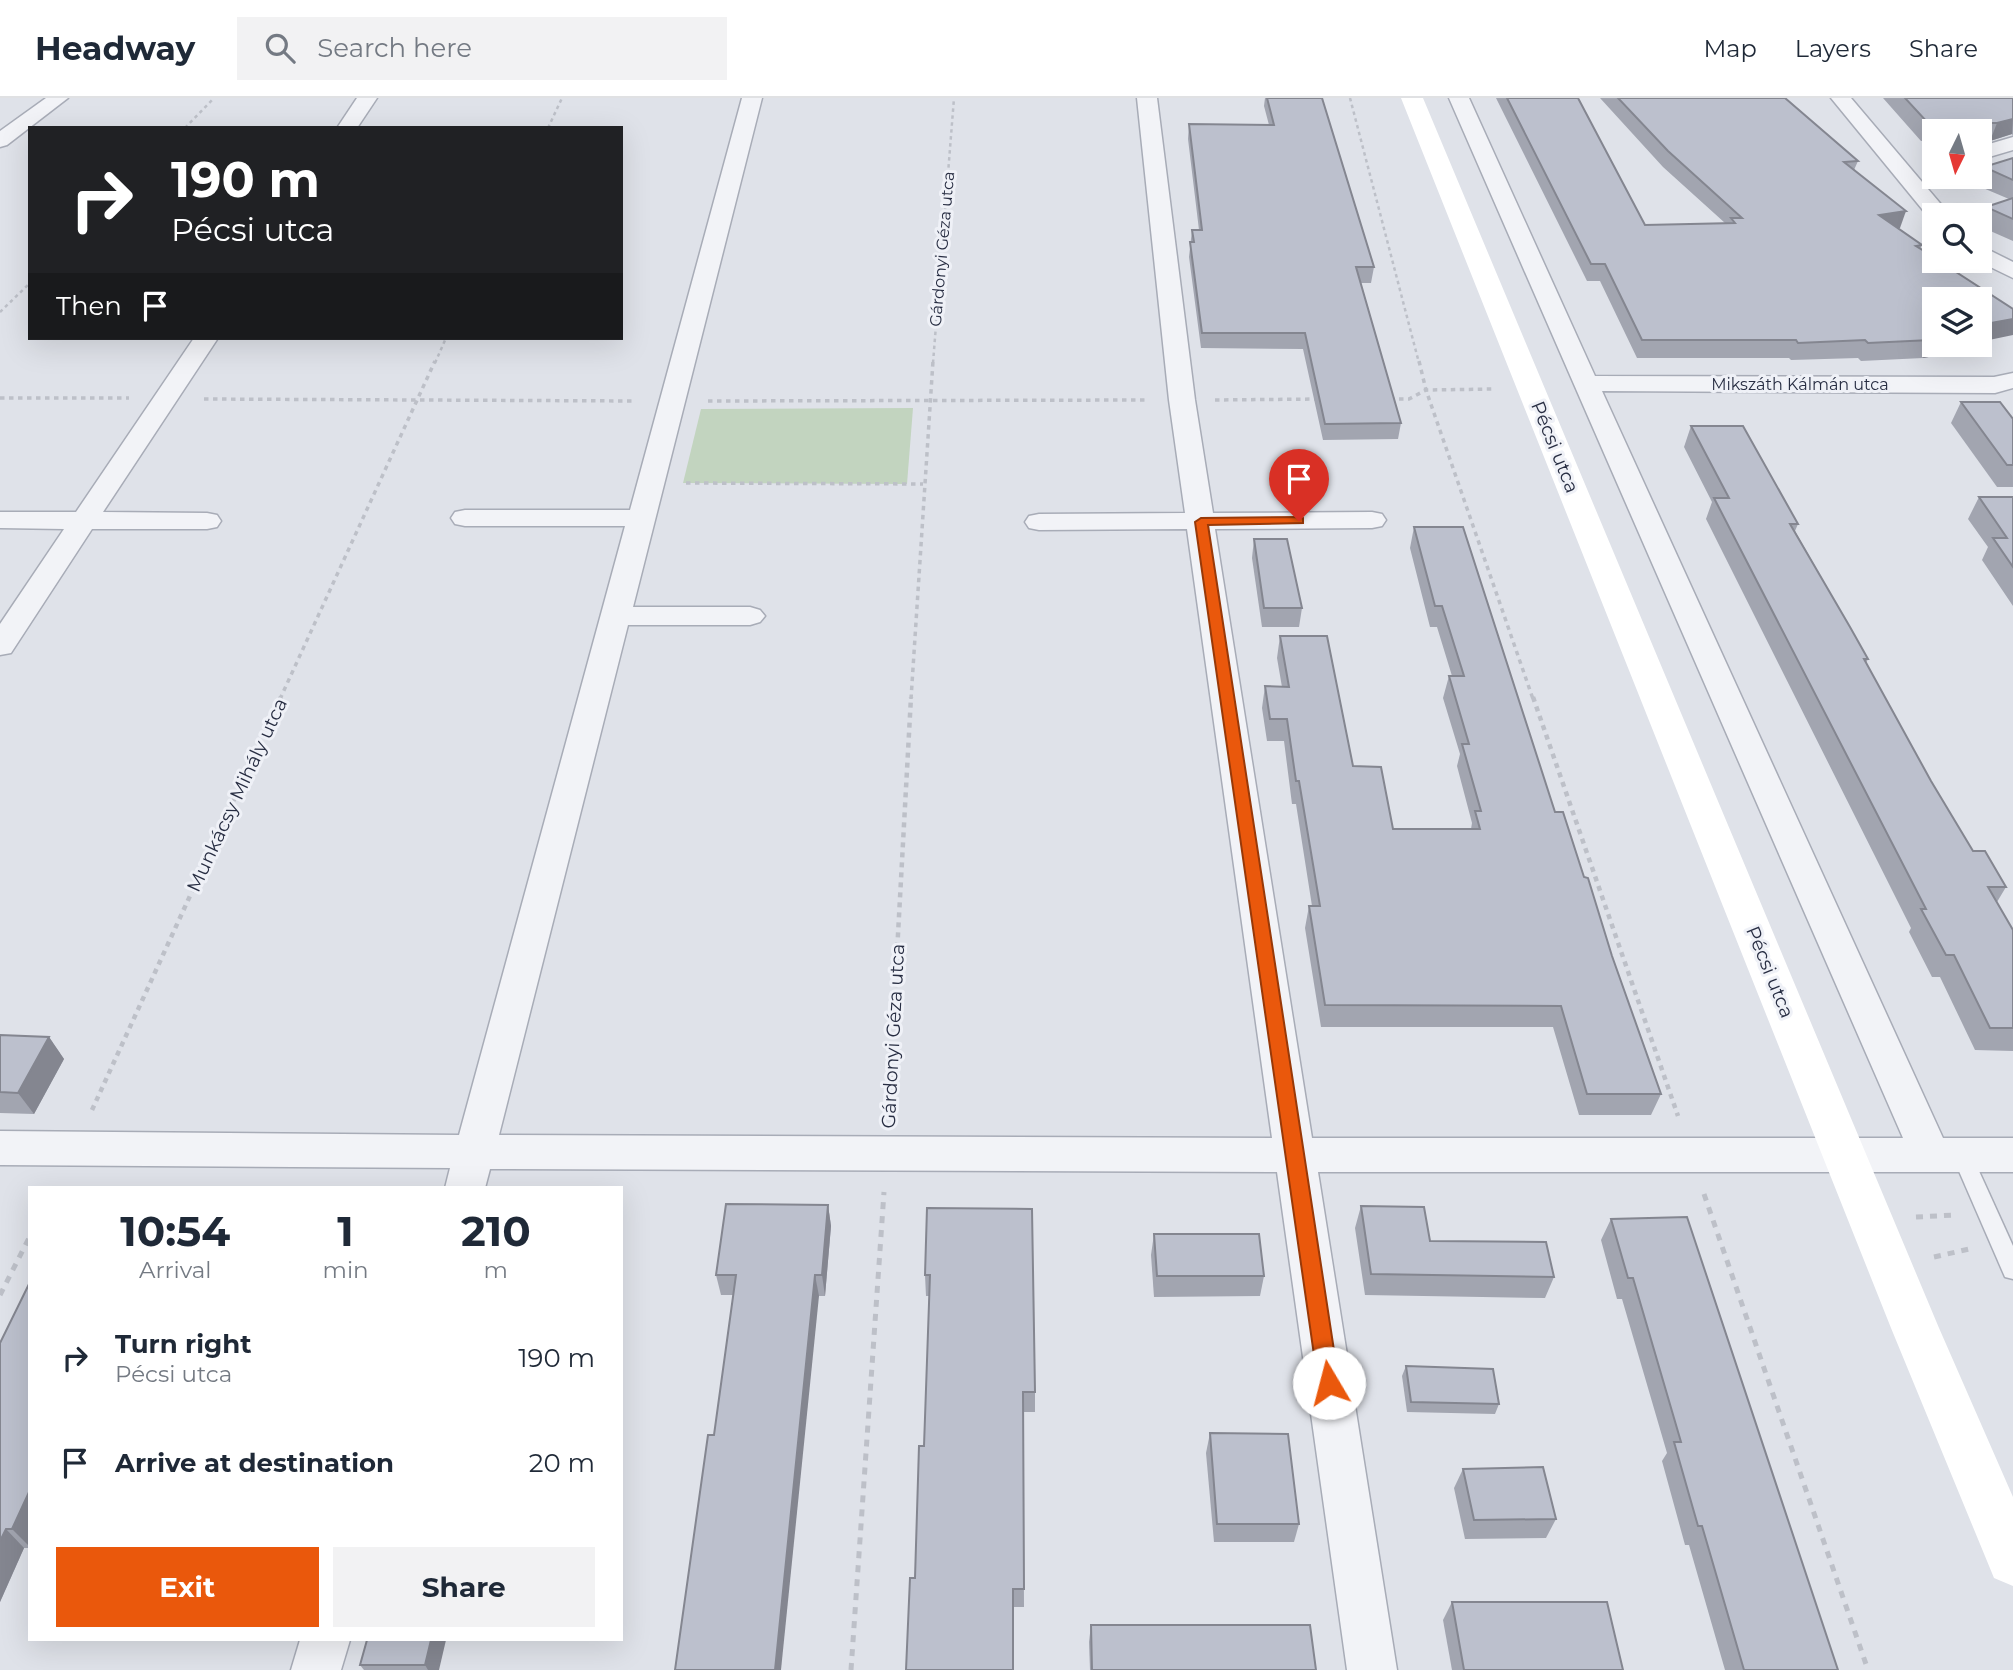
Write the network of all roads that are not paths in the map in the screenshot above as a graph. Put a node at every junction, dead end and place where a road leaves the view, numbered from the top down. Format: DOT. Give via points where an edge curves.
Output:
graph roads {
  1 [pos="58,98"];
  2 [pos="367,98"];
  3 [pos="752,98"];
  4 [pos="1147,98"];
  5 [pos="1412,98"];
  6 [pos="1459,98"];
  7 [pos="1841,98"];
  8 [pos="348,126"];
  9 [pos="0,141"];
  10 [pos="2013,143"];
  11 [pos="1992,150"];
  12 [pos="1922,163"];
  13 [pos="1898,165"];
  14 [pos="1929,203"];
  15 [pos="1992,259"];
  16 [pos="2013,271"];
  17 [pos="205,340"];
  18 [pos="2004,382"];
  19 [pos="1587,383"];
  20 [pos="2013,406"];
  21 [pos="465,518"];
  22 [pos="642,518"];
  23 [pos="0,520"];
  24 [pos="1372,520"];
  25 [pos="83,521"];
  26 [pos="208,522"];
  27 [pos="1039,522"];
  28 [pos="1201,522"];
  29 [pos="615,616"];
  30 [pos="750,616"];
  31 [pos="0,646"];
  32 [pos="0,1148"];
  33 [pos="2013,1155"];
  34 [pos="1294,1156"];
  35 [pos="1845,1156"];
  36 [pos="1947,1156"];
  37 [pos="471,1170"];
  38 [pos="2013,1269"];
  39 [pos="2013,1559"];
  40 [pos="325,1641"];
  41 [pos="316,1670"];
  42 [pos="1372,1670"];
  1 -- 9 [label="street"];
  2 -- 8 [label="street"];
  3 -- 22 [label="street"];
  4 -- 28 [label="street"];
  5 -- 35 [label="main road, Pécsi utca"];
  6 -- 19 [label="street"];
  7 -- 13 [label="street"];
  10 -- 11 [label="street"];
  12 -- 13 [label="street"];
  13 -- 14 [label="street"];
  15 -- 16 [label="street"];
  17 -- 25 [label="street"];
  18 -- 19 [label="street, Mikszáth Kálmán utca"];
  18 -- 20 [label="street"];
  19 -- 36 [label="street"];
  21 -- 22 [label="street"];
  22 -- 29 [label="street"];
  23 -- 25 [label="street"];
  24 -- 28 [label="street"];
  25 -- 26 [label="street"];
  25 -- 31 [label="street"];
  27 -- 28 [label="street"];
  28 -- 34 [label="street"];
  29 -- 30 [label="street"];
  29 -- 37 [label="street"];
  32 -- 37 [label="street"];
  33 -- 36 [label="street"];
  34 -- 35 [label="street"];
  34 -- 37 [label="street" via="886,1156"];
  34 -- 42 [label="street"];
  35 -- 36 [label="street"];
  35 -- 39 [label="main road, Pécsi utca"];
  36 -- 38 [label="lane"];
  40 -- 41 [label="street"];
}
